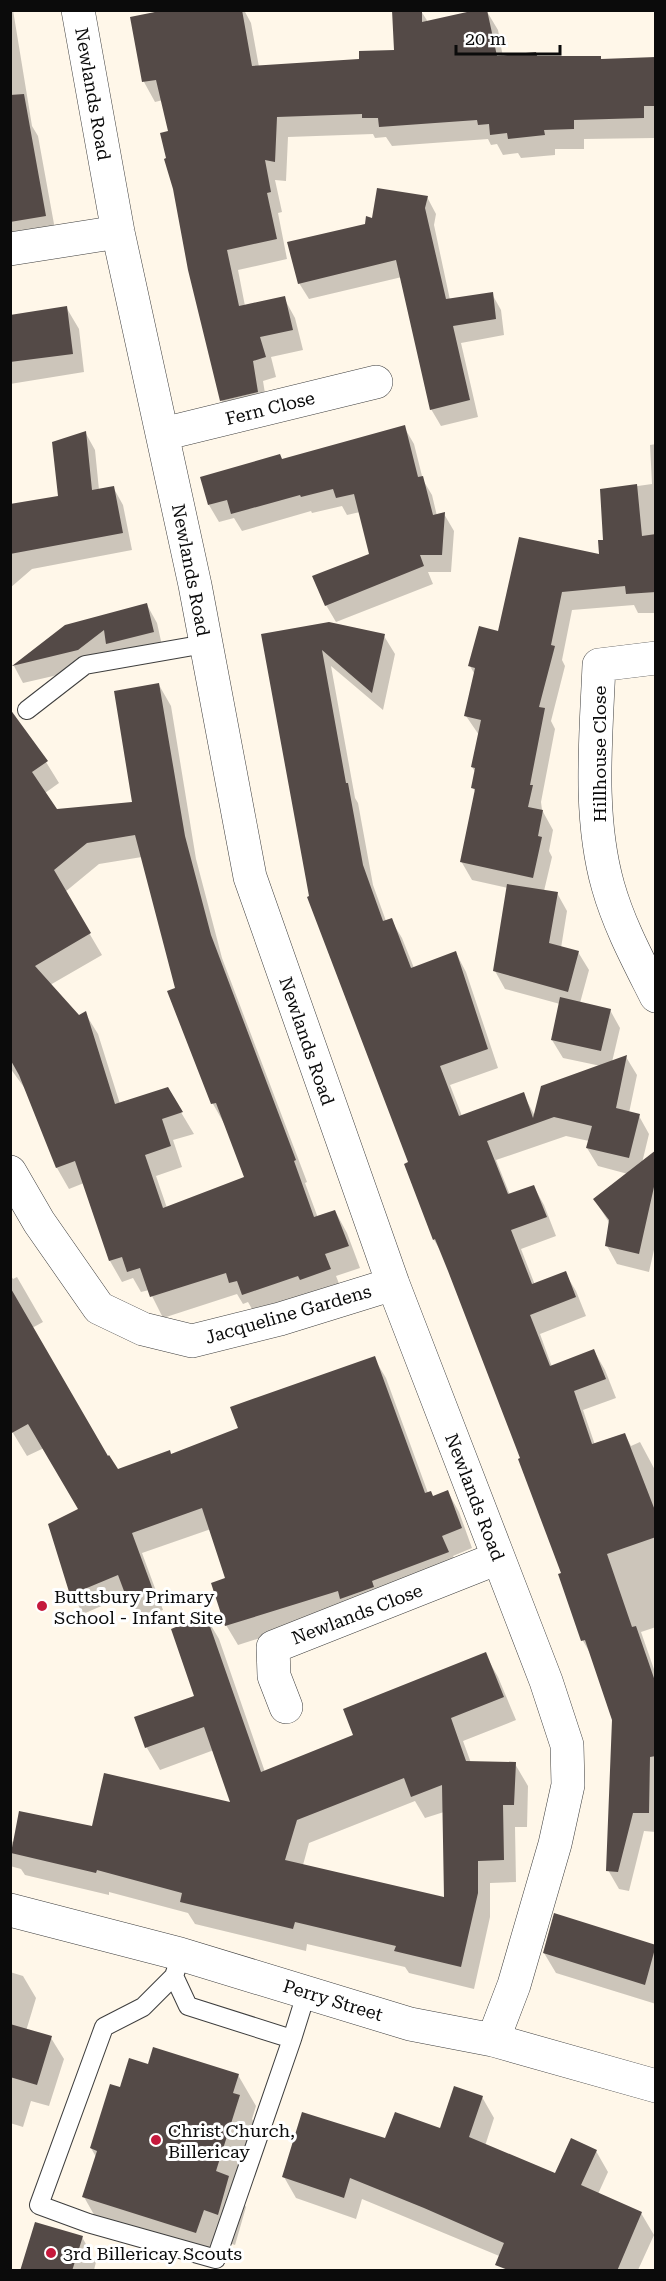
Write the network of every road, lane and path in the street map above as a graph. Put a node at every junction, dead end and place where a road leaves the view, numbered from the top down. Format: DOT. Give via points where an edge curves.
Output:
graph roads {
  1 [pos="78,10"];
  2 [pos="118,231"];
  3 [pos="10,249"];
  4 [pos="376,382"];
  5 [pos="163,434"];
  6 [pos="205,644"];
  7 [pos="656,657"];
  8 [pos="27,710"];
  9 [pos="656,996"];
  10 [pos="10,1172"];
  11 [pos="393,1284"];
  12 [pos="498,1558"];
  13 [pos="286,1707"];
  14 [pos="10,1910"];
  15 [pos="177,1965"];
  16 [pos="307,1991"];
  17 [pos="292,2038"];
  18 [pos="494,2040"];
  19 [pos="656,2086"];
  1 -- 2 [label="street, Newlands Road"];
  2 -- 3 [label="street"];
  2 -- 5 [label="street, Newlands Road"];
  4 -- 5 [label="street, Fern Close"];
  5 -- 6 [label="street, Newlands Road"];
  6 -- 8 [label="lane" via="85,665"];
  6 -- 11 [label="street, Newlands Road" via="250,877"];
  7 -- 9 [label="street, Hillhouse Close" via="599,665 595,760 599,845 608,885 622,928"];
  10 -- 11 [label="street, Jacqueline Gardens" via="39,1222 99,1308 143,1329 192,1341"];
  11 -- 12 [label="street, Newlands Road"];
  12 -- 13 [label="street, Newlands Close" via="273,1647 274,1676"];
  12 -- 18 [label="street, Newlands Road" via="567,1745 568,1785 555,1844"];
  14 -- 15 [label="street, Perry Street"];
  15 -- 16 [label="street, Perry Street"];
  15 -- 17 [label="lane" via="188,2006"];
  15 -- 17 [label="lane" via="143,2007 104,2027 39,2205 216,2259"];
  16 -- 17 [label="lane"];
  16 -- 18 [label="street, Perry Street" via="411,2024"];
  18 -- 19 [label="street, Perry Street"];
}
